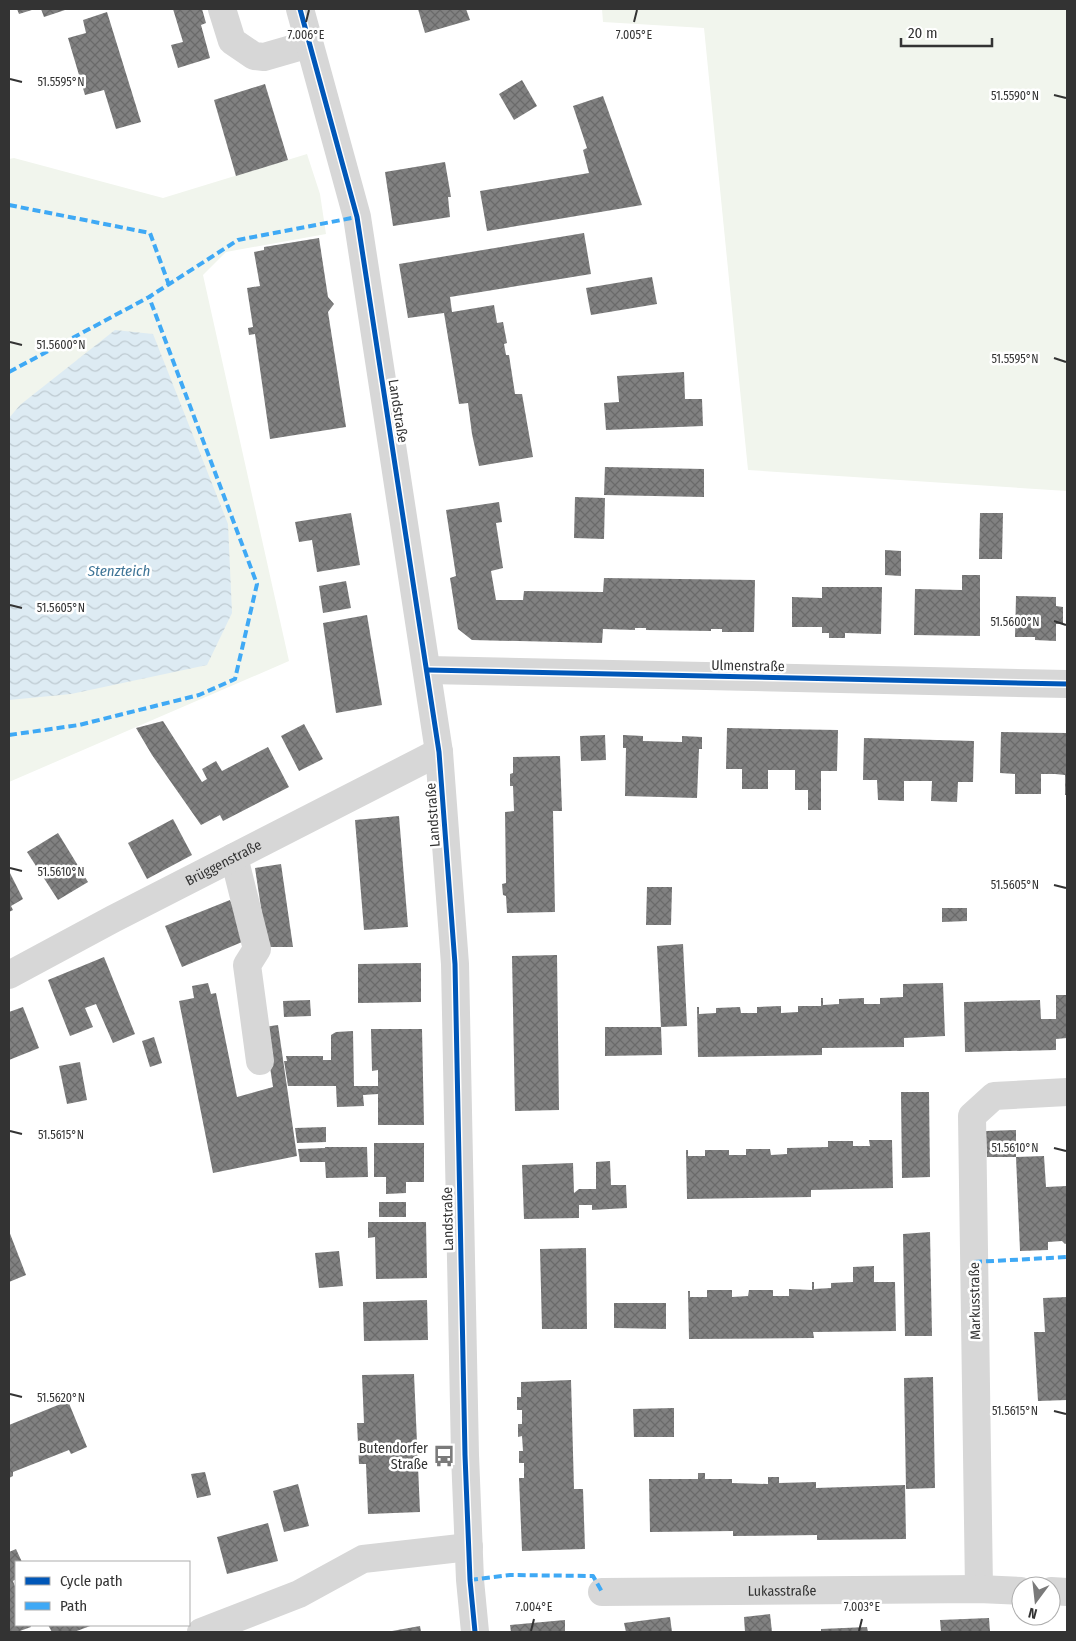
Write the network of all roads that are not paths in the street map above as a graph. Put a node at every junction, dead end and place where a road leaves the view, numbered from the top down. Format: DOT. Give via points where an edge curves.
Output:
graph roads {
  1 [pos="222,9"];
  2 [pos="300,9"];
  3 [pos="309,44"];
  4 [pos="428,670"];
  5 [pos="1067,684"];
  6 [pos="439,752"];
  7 [pos="234,858"];
  8 [pos="9,975"];
  9 [pos="260,1061"];
  10 [pos="1067,1092"];
  11 [pos="468,1547"];
  12 [pos="979,1589"];
  13 [pos="1011,1590"];
  14 [pos="602,1592"];
  15 [pos="201,1632"];
  16 [pos="475,1632"];
  1 -- 3 [label="street" via="232,41 254,56 264,57"];
  2 -- 3 [label="street, Landstraße"];
  3 -- 4 [label="street, Landstraße" via="357,217"];
  4 -- 5 [label="street, Ulmenstraße"];
  4 -- 6 [label="street, Landstraße"];
  6 -- 7 [label="street, Brüggenstraße"];
  6 -- 11 [label="street, Landstraße" via="456,964"];
  7 -- 8 [label="street, Brüggenstraße"];
  7 -- 9 [label="street" via="257,950 247,965"];
  10 -- 12 [label="street, Markusstraße" via="994,1096 972,1116"];
  11 -- 15 [label="street" via="363,1559 299,1594"];
  11 -- 16 [label="street, Landstraße"];
  12 -- 13 [label="street, Lukasstraße"];
  12 -- 14 [label="street, Lukasstraße"];
}
